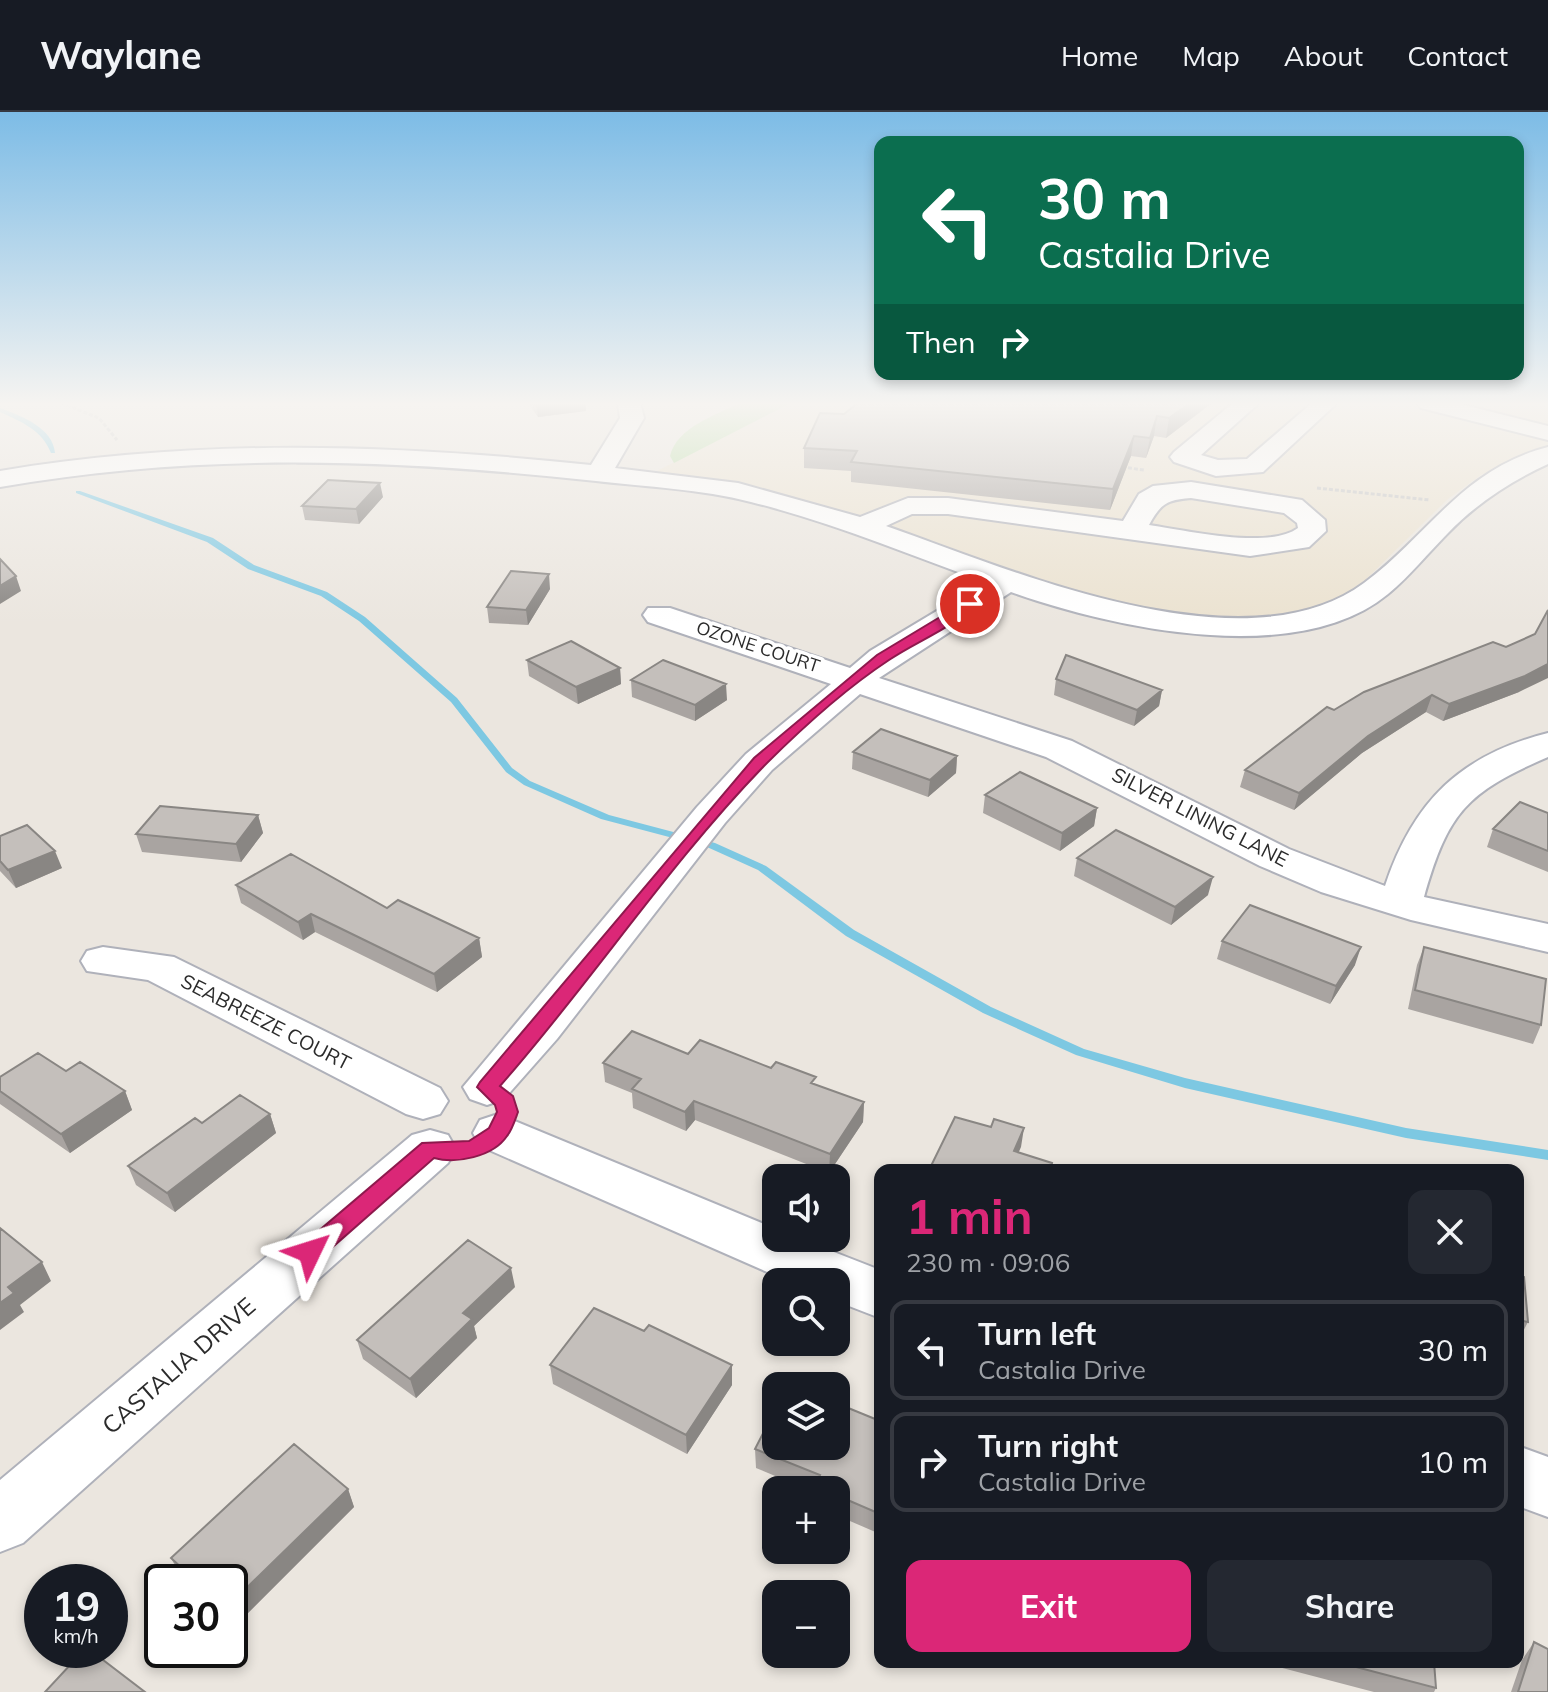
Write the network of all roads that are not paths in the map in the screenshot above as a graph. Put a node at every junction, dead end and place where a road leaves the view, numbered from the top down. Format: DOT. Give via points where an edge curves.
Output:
graph roads {
  1 [pos="82,477"];
  2 [pos="619,477"];
  3 [pos="1507,477"];
  4 [pos="0,490"];
  5 [pos="860,528"];
  6 [pos="1133,529"];
  7 [pos="1011,579"];
  8 [pos="659,615"];
  9 [pos="857,679"];
  10 [pos="1548,744"];
  11 [pos="1401,903"];
  12 [pos="1548,938"];
  13 [pos="103,961"];
  14 [pos="493,1110"];
  15 [pos="427,1125"];
  16 [pos="874,1292"];
  17 [pos="1524,1478"];
  18 [pos="1548,1487"];
  19 [pos="0,1521"];
  1 -- 4 [label="street"];
  2 -- 5 [label="street" via="749,494"];
  3 -- 7 [label="street" via="1456,510 1374,593 1330,615 1252,626 1188,624 1103,609"];
  5 -- 6 [label="street" via="895,510 923,505"];
  5 -- 7 [label="street"];
  6 -- 6 [label="street" via="1250,547 1299,541 1312,531 1311,520 1292,506 1175,490 1149,500"];
  7 -- 9 [label="street"];
  8 -- 9 [label="street, OZONE COURT"];
  9 -- 11 [label="street, SILVER LINING LANE" via="1059,749 1303,871"];
  9 -- 14 [label="street" via="759,762 711,815 568,994"];
  10 -- 11 [label="street" via="1477,775 1451,793 1417,847"];
  11 -- 12 [label="street, SILVER LINING LANE"];
  13 -- 15 [label="street, SEABREEZE COURT" via="158,967"];
  14 -- 15 [label="street" via="474,1149 444,1152"];
  14 -- 16 [label="street" via="729,1234"];
  15 -- 19 [label="street, CASTALIA DRIVE"];
  17 -- 18 [label="street"];
}
